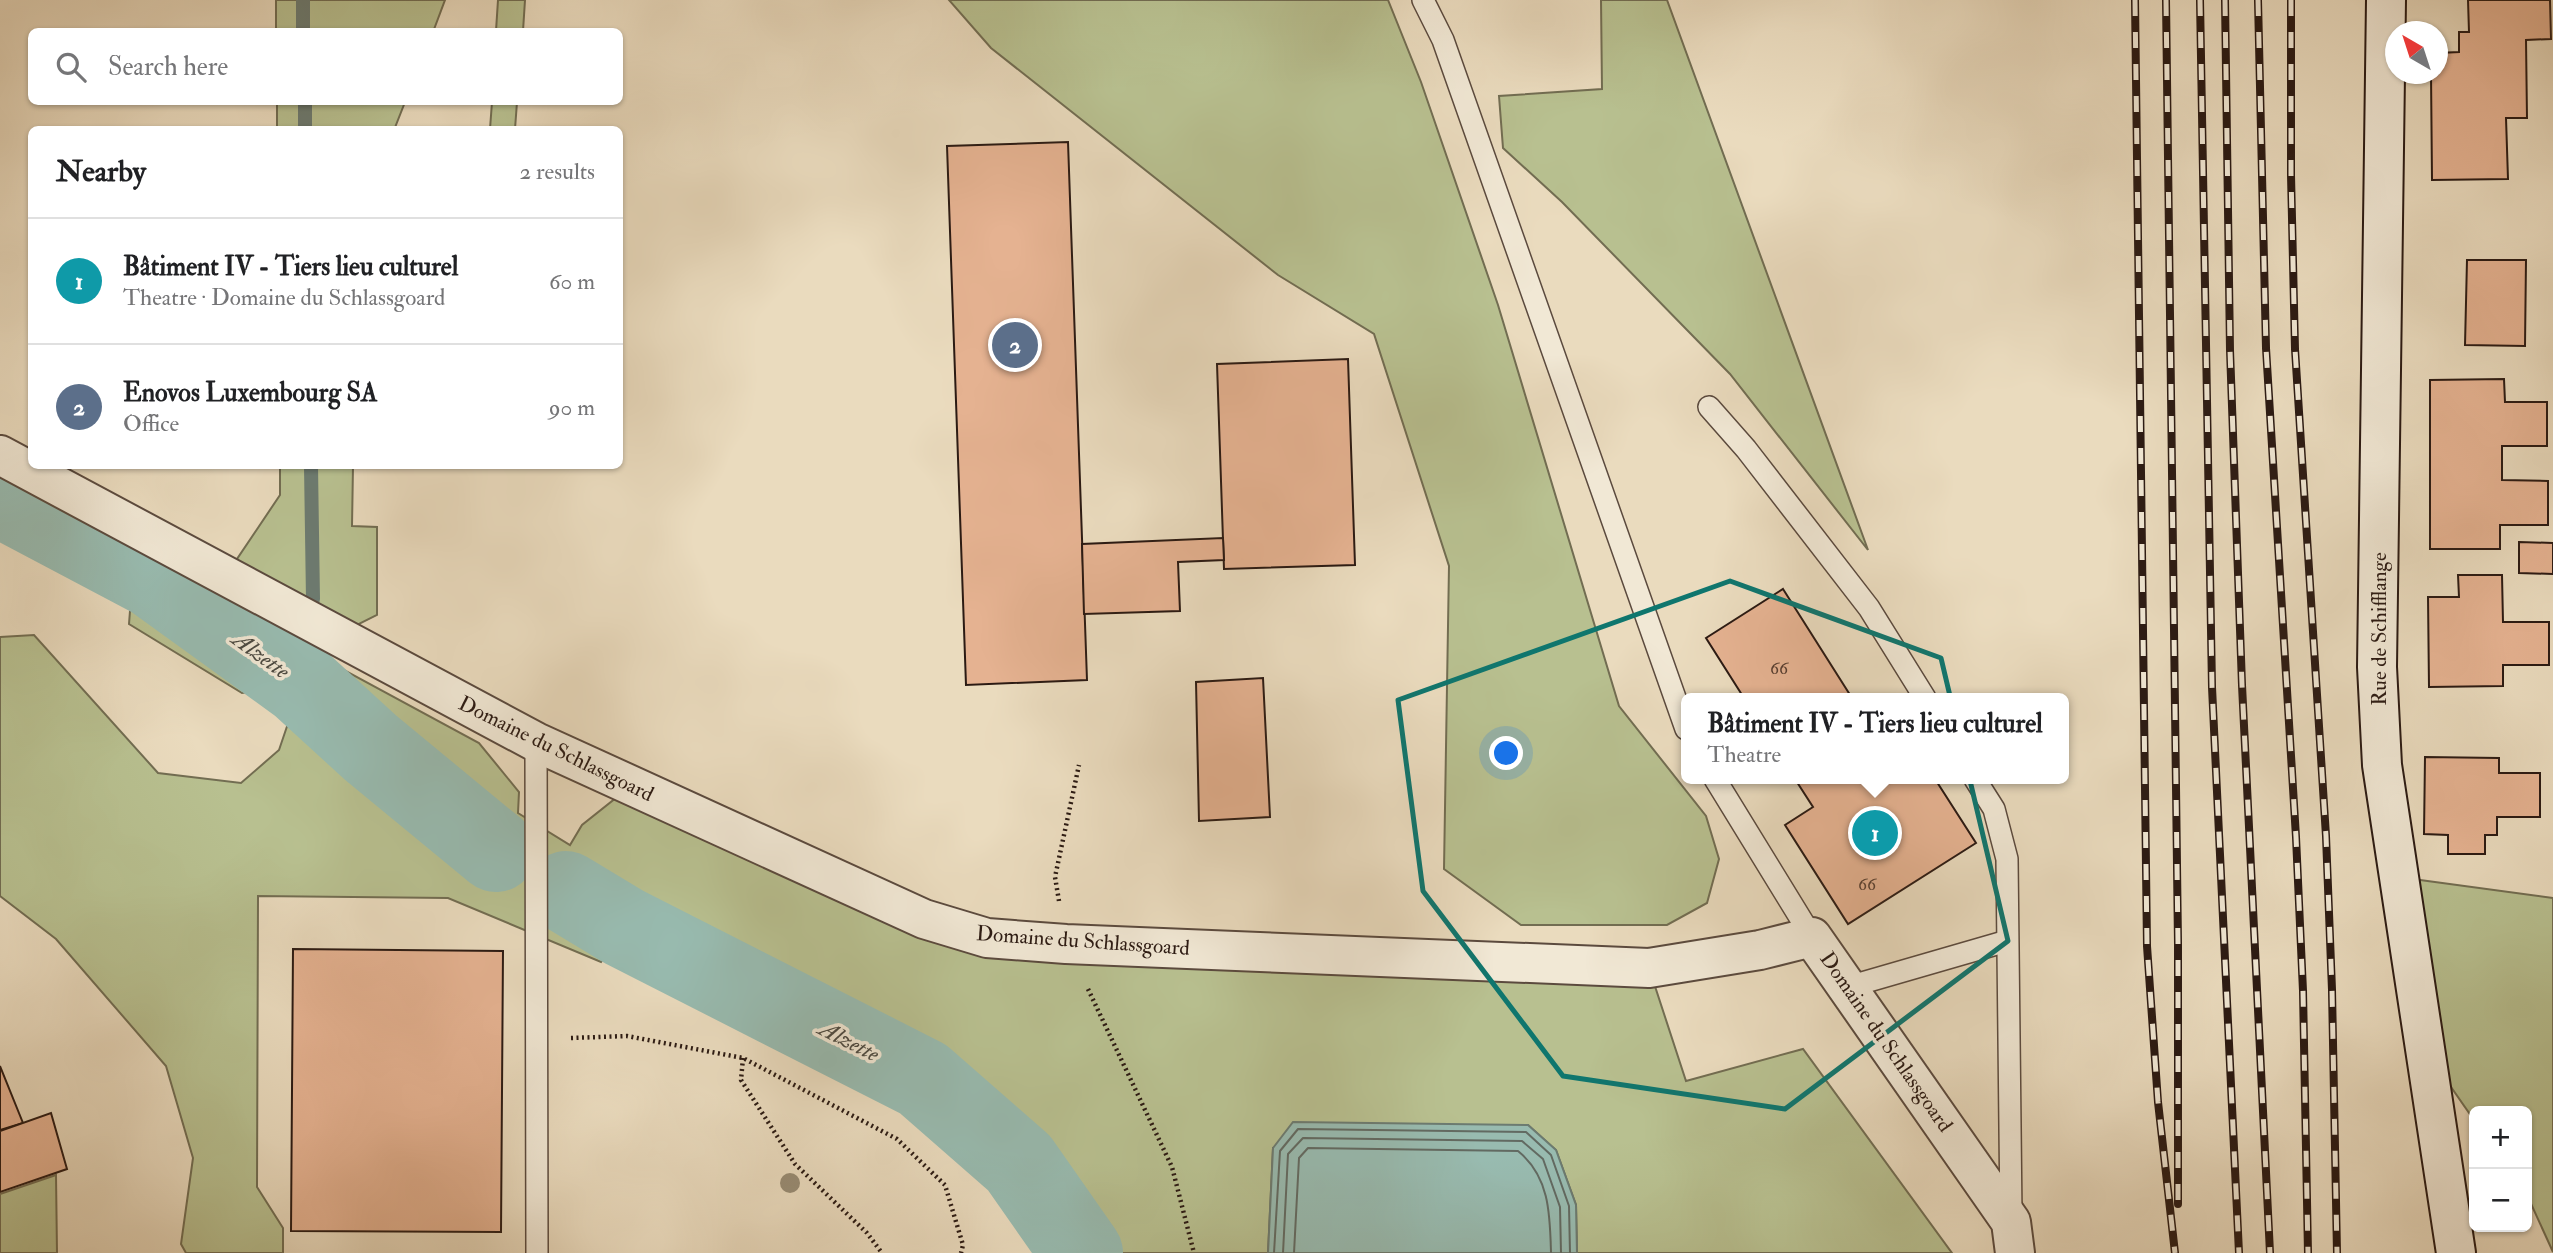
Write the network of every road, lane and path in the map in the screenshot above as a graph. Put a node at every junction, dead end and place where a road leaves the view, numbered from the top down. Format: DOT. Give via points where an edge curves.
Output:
graph roads {
  1 [pos="1423,0"];
  2 [pos="2386,0"];
  3 [pos="1709,407"];
  4 [pos="0,455"];
  5 [pos="1922,693"];
  6 [pos="1681,715"];
  7 [pos="536,742"];
  8 [pos="1079,765"];
  9 [pos="1718,784"];
  10 [pos="1978,784"];
  11 [pos="1812,937"];
  12 [pos="2007,941"];
  13 [pos="1066,944"];
  14 [pos="1848,986"];
  15 [pos="536,1038"];
  16 [pos="743,1058"];
  17 [pos="2013,1237"];
  18 [pos="537,1253"];
  19 [pos="882,1253"];
  20 [pos="961,1253"];
  21 [pos="1194,1253"];
  22 [pos="2456,1253"];
  1 -- 6 [label="lane" via="1443,40"];
  2 -- 22 [label="street, Rue de Schifflange" via="2377,667 2382,765"];
  3 -- 5 [label="lane" via="1869,608"];
  4 -- 7 [label="street, Domaine du Schlassgoard"];
  7 -- 13 [label="street, Domaine du Schlassgoard" via="924,919 987,938"];
  7 -- 15 [label="lane"];
  8 -- 13 [label="path" via="1055,877"];
  9 -- 11 [label="lane"];
  10 -- 12 [label="lane" via="1994,809 2007,859"];
  11 -- 13 [label="street, Domaine du Schlassgoard" via="1649,968"];
  11 -- 14 [label="street, Domaine du Schlassgoard"];
  12 -- 14 [label="lane"];
  12 -- 17 [label="lane"];
  13 -- 21 [label="path" via="1172,1167"];
  14 -- 17 [label="street, Domaine du Schlassgoard"];
  15 -- 16 [label="path" via="627,1036"];
  15 -- 18 [label="lane"];
  16 -- 19 [label="path" via="741,1080 795,1164"];
  16 -- 20 [label="path" via="897,1139 945,1185 963,1245"];
}
